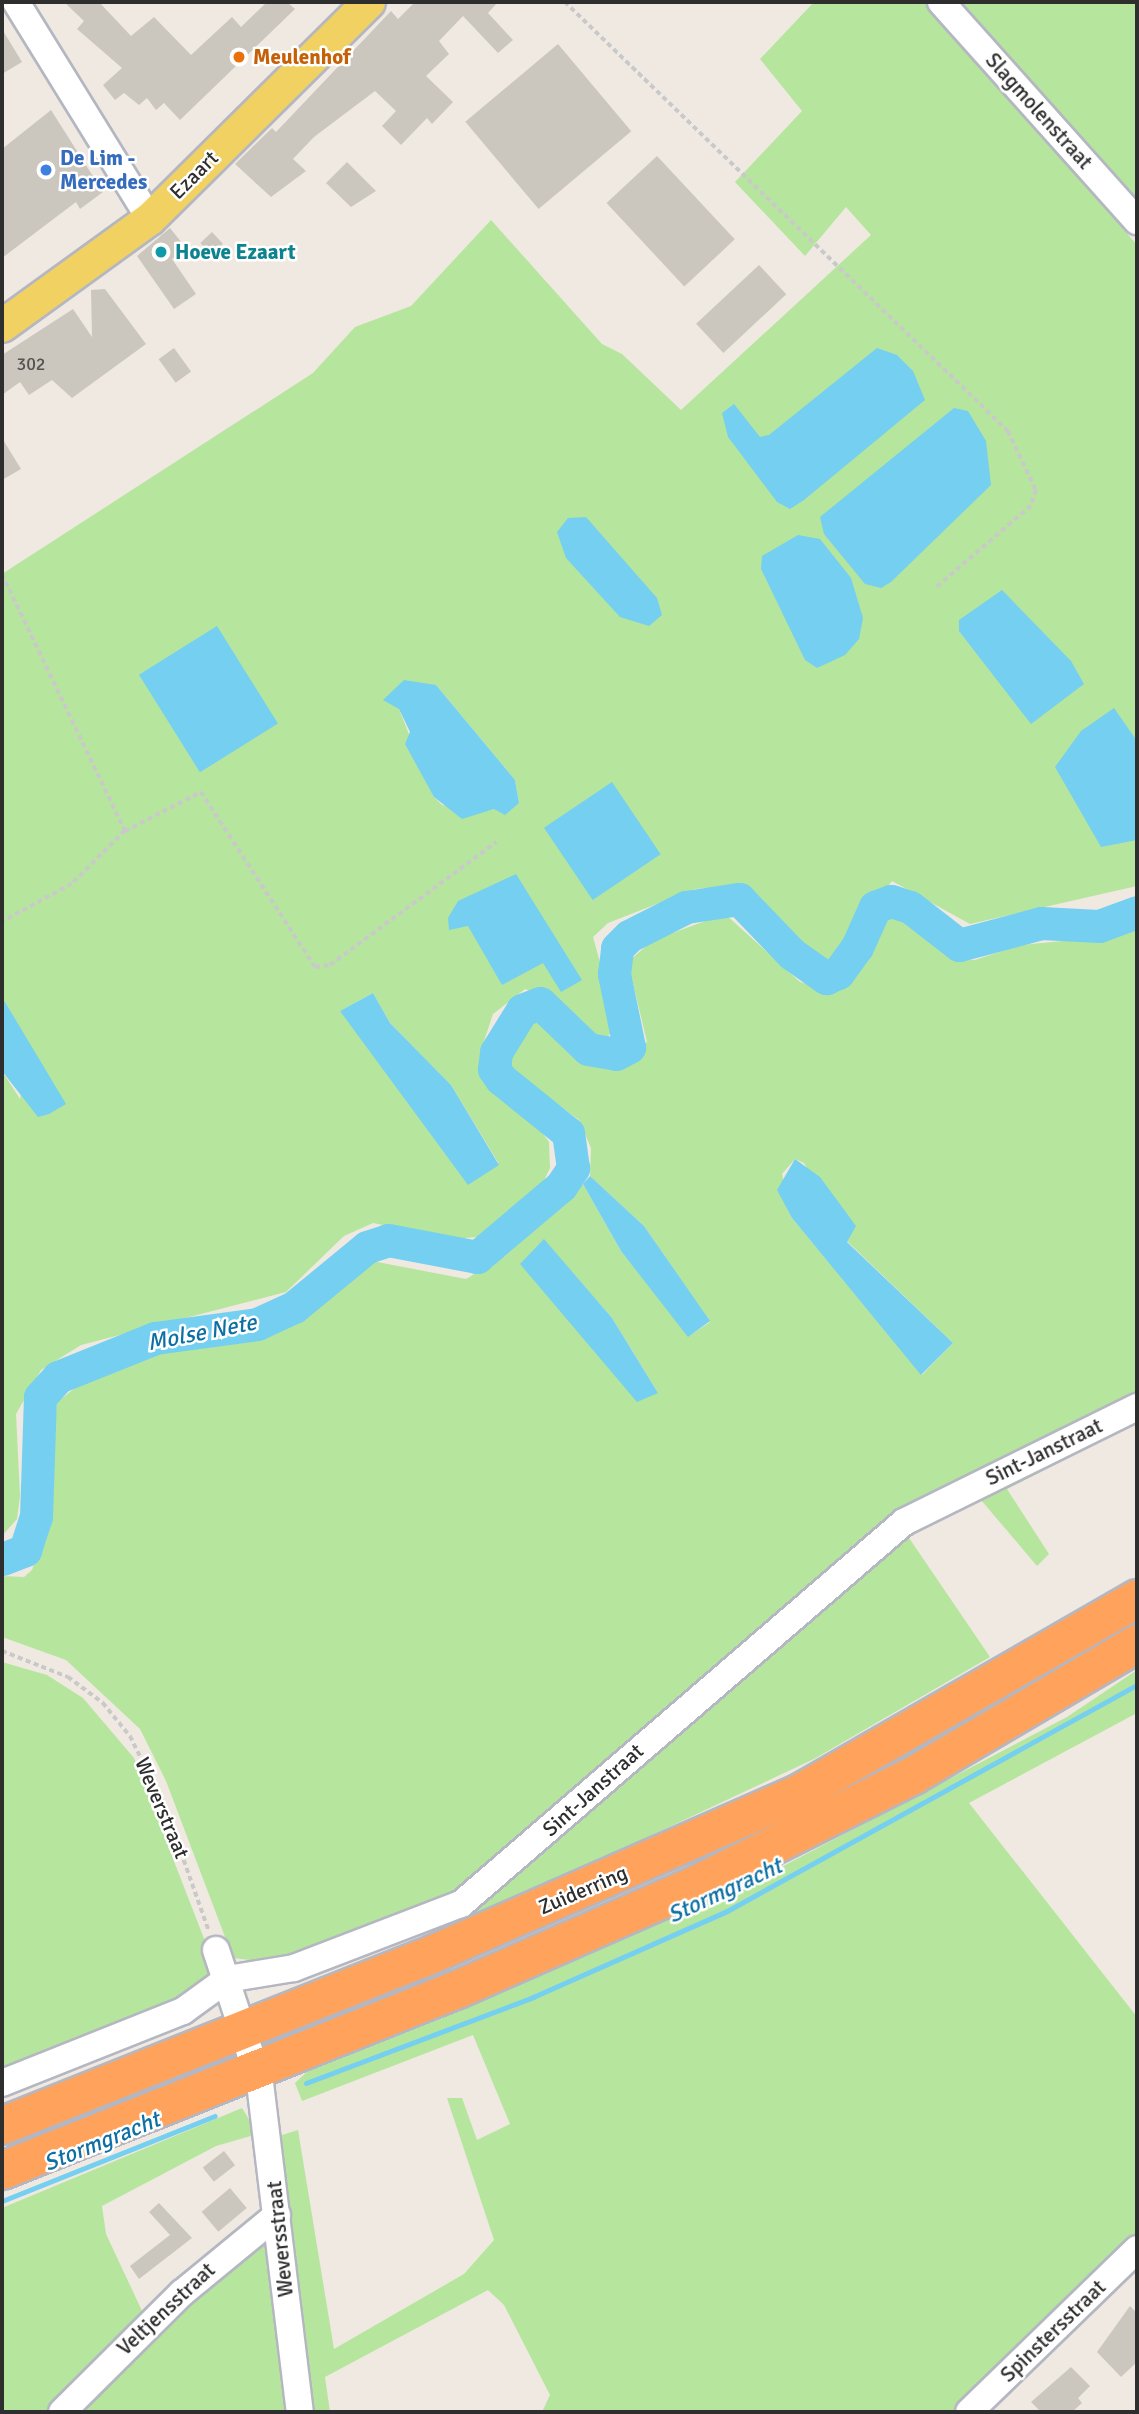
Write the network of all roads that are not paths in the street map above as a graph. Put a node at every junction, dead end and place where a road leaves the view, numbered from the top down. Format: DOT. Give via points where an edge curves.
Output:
graph roads {
  1 [pos="16,2"];
  2 [pos="369,2"];
  3 [pos="940,2"];
  4 [pos="150,219"];
  5 [pos="1137,221"];
  6 [pos="2,326"];
  7 [pos="1137,1407"];
  8 [pos="1137,1598"];
  9 [pos="1137,1643"];
  10 [pos="216,1950"];
  11 [pos="227,1979"];
  12 [pos="247,2030"];
  13 [pos="257,2066"];
  14 [pos="2,2083"];
  15 [pos="2,2125"];
  16 [pos="2,2170"];
  17 [pos="277,2215"];
  18 [pos="1137,2249"];
  19 [pos="62,2412"];
  20 [pos="300,2412"];
  21 [pos="969,2412"];
  1 -- 4 [label="street"];
  2 -- 4 [label="main road, Ezaart"];
  3 -- 5 [label="street, Slagmolenstraat"];
  4 -- 6 [label="main road, Ezaart"];
  7 -- 11 [label="street, Sint-Janstraat" via="904,1522 484,1889 294,1968"];
  8 -- 12 [label="highway, Zuiderring" via="798,1793"];
  9 -- 13 [label="highway, Zuiderring" via="913,1775 694,1885 457,1989"];
  10 -- 11 [label="street"];
  11 -- 12 [label="street"];
  11 -- 14 [label="street, Sint-Janstraat" via="183,2011"];
  12 -- 13 [label="street, Weversstraat"];
  12 -- 15 [label="highway, Zuiderring"];
  13 -- 16 [label="highway, Zuiderring"];
  13 -- 17 [label="street, Weversstraat"];
  17 -- 19 [label="street, Veltjensstraat" via="182,2293"];
  17 -- 20 [label="street, Weversstraat"];
  18 -- 21 [label="street, Spinstersstraat"];
}
